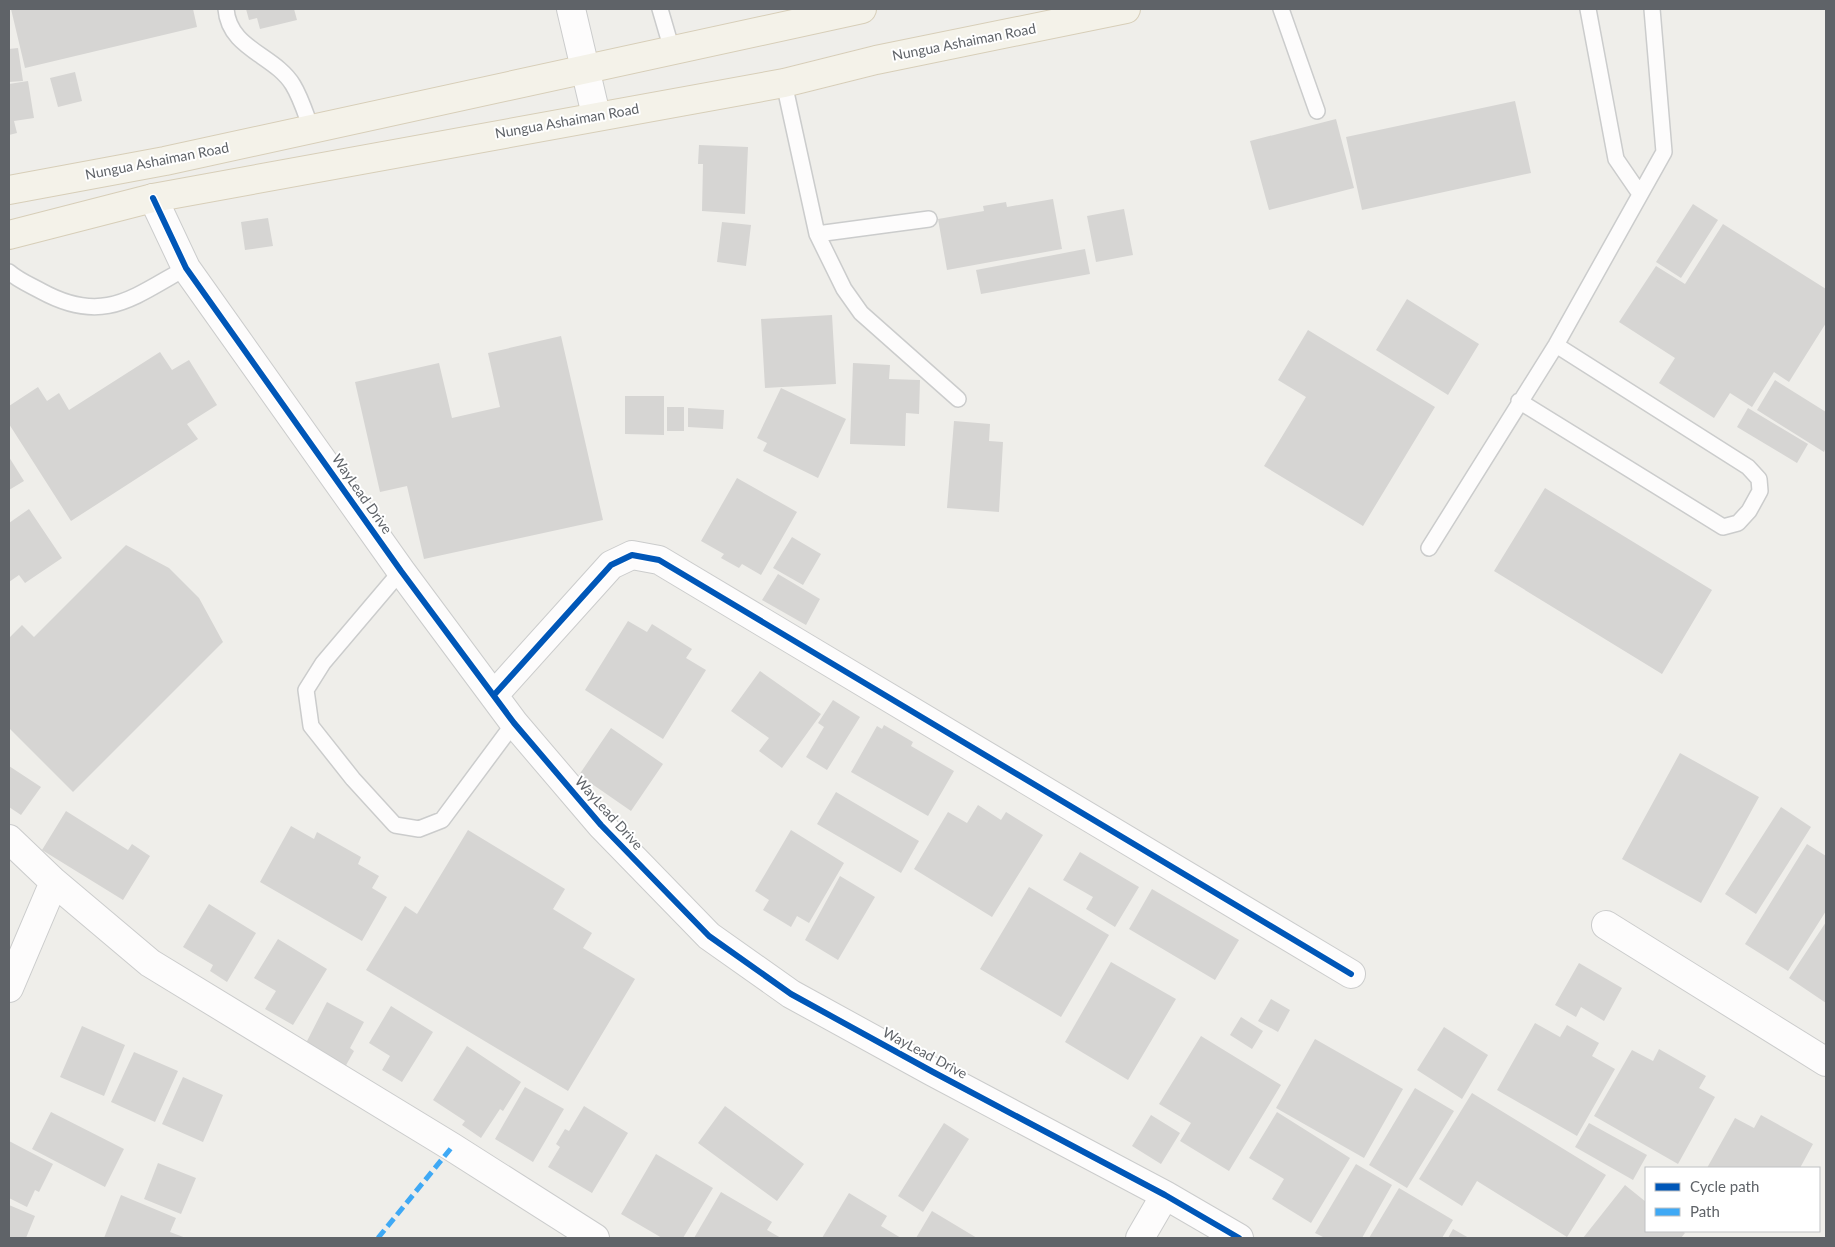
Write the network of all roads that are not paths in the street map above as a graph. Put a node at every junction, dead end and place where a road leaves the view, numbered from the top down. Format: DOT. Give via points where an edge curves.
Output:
graph roads {
  1 [pos="226,9"];
  2 [pos="570,9"];
  3 [pos="660,9"];
  4 [pos="862,9"];
  5 [pos="1126,9"];
  6 [pos="1281,9"];
  7 [pos="1588,9"];
  8 [pos="1652,9"];
  9 [pos="778,17"];
  10 [pos="672,50"];
  11 [pos="584,71"];
  12 [pos="784,83"];
  13 [pos="1316,111"];
  14 [pos="596,115"];
  15 [pos="311,128"];
  16 [pos="9,190"];
  17 [pos="1640,194"];
  18 [pos="154,198"];
  19 [pos="930,219"];
  20 [pos="817,234"];
  21 [pos="9,235"];
  22 [pos="186,268"];
  23 [pos="9,272"];
  24 [pos="1556,345"];
  25 [pos="958,399"];
  26 [pos="1519,401"];
  27 [pos="1429,548"];
  28 [pos="401,571"];
  29 [pos="494,695"];
  30 [pos="514,722"];
  31 [pos="9,839"];
  32 [pos="54,882"];
  33 [pos="1606,925"];
  34 [pos="1351,974"];
  35 [pos="9,988"];
  36 [pos="1826,1062"];
  37 [pos="1165,1195"];
  38 [pos="595,1238"];
  39 [pos="1140,1238"];
  40 [pos="1239,1238"];
  1 -- 15 [label="lane" via="227,23 238,37 293,84"];
  2 -- 11 [label="street"];
  3 -- 10 [label="lane"];
  4 -- 9 [label="main road, Nungua Ashaiman Road"];
  5 -- 12 [label="main road, Nungua Ashaiman Road" via="876,60"];
  6 -- 13 [label="lane"];
  7 -- 17 [label="lane" via="1616,160"];
  8 -- 17 [label="lane" via="1664,152"];
  9 -- 10 [label="main road, Nungua Ashaiman Road"];
  10 -- 11 [label="main road, Nungua Ashaiman Road"];
  11 -- 14 [label="street"];
  11 -- 15 [label="main road, Nungua Ashaiman Road"];
  12 -- 14 [label="main road, Nungua Ashaiman Road"];
  12 -- 20 [label="lane"];
  14 -- 18 [label="main road, Nungua Ashaiman Road"];
  15 -- 16 [label="main road, Nungua Ashaiman Road" via="165,161"];
  17 -- 24 [label="lane"];
  18 -- 21 [label="main road, Nungua Ashaiman Road"];
  18 -- 22 [label="street, WayLead Drive"];
  19 -- 20 [label="lane"];
  20 -- 25 [label="lane" via="844,289 861,313"];
  22 -- 23 [label="lane" via="125,302 91,308 60,302"];
  22 -- 28 [label="street, WayLead Drive"];
  24 -- 26 [label="lane"];
  24 -- 26 [label="lane" via="1748,467 1759,479 1760,491 1749,511 1738,524 1723,527"];
  26 -- 27 [label="lane"];
  28 -- 29 [label="street, WayLead Drive"];
  28 -- 30 [label="lane" via="323,663 306,690 311,726 395,825 419,828 442,820"];
  29 -- 30 [label="street, WayLead Drive"];
  29 -- 34 [label="street" via="611,565 632,555 659,560"];
  30 -- 37 [label="street, WayLead Drive" via="601,825 709,936 791,994"];
  31 -- 32 [label="street"];
  32 -- 35 [label="street"];
  32 -- 38 [label="street" via="150,963"];
  33 -- 36 [label="street"];
  37 -- 39 [label="street"];
  37 -- 40 [label="street, WayLead Drive"];
}
